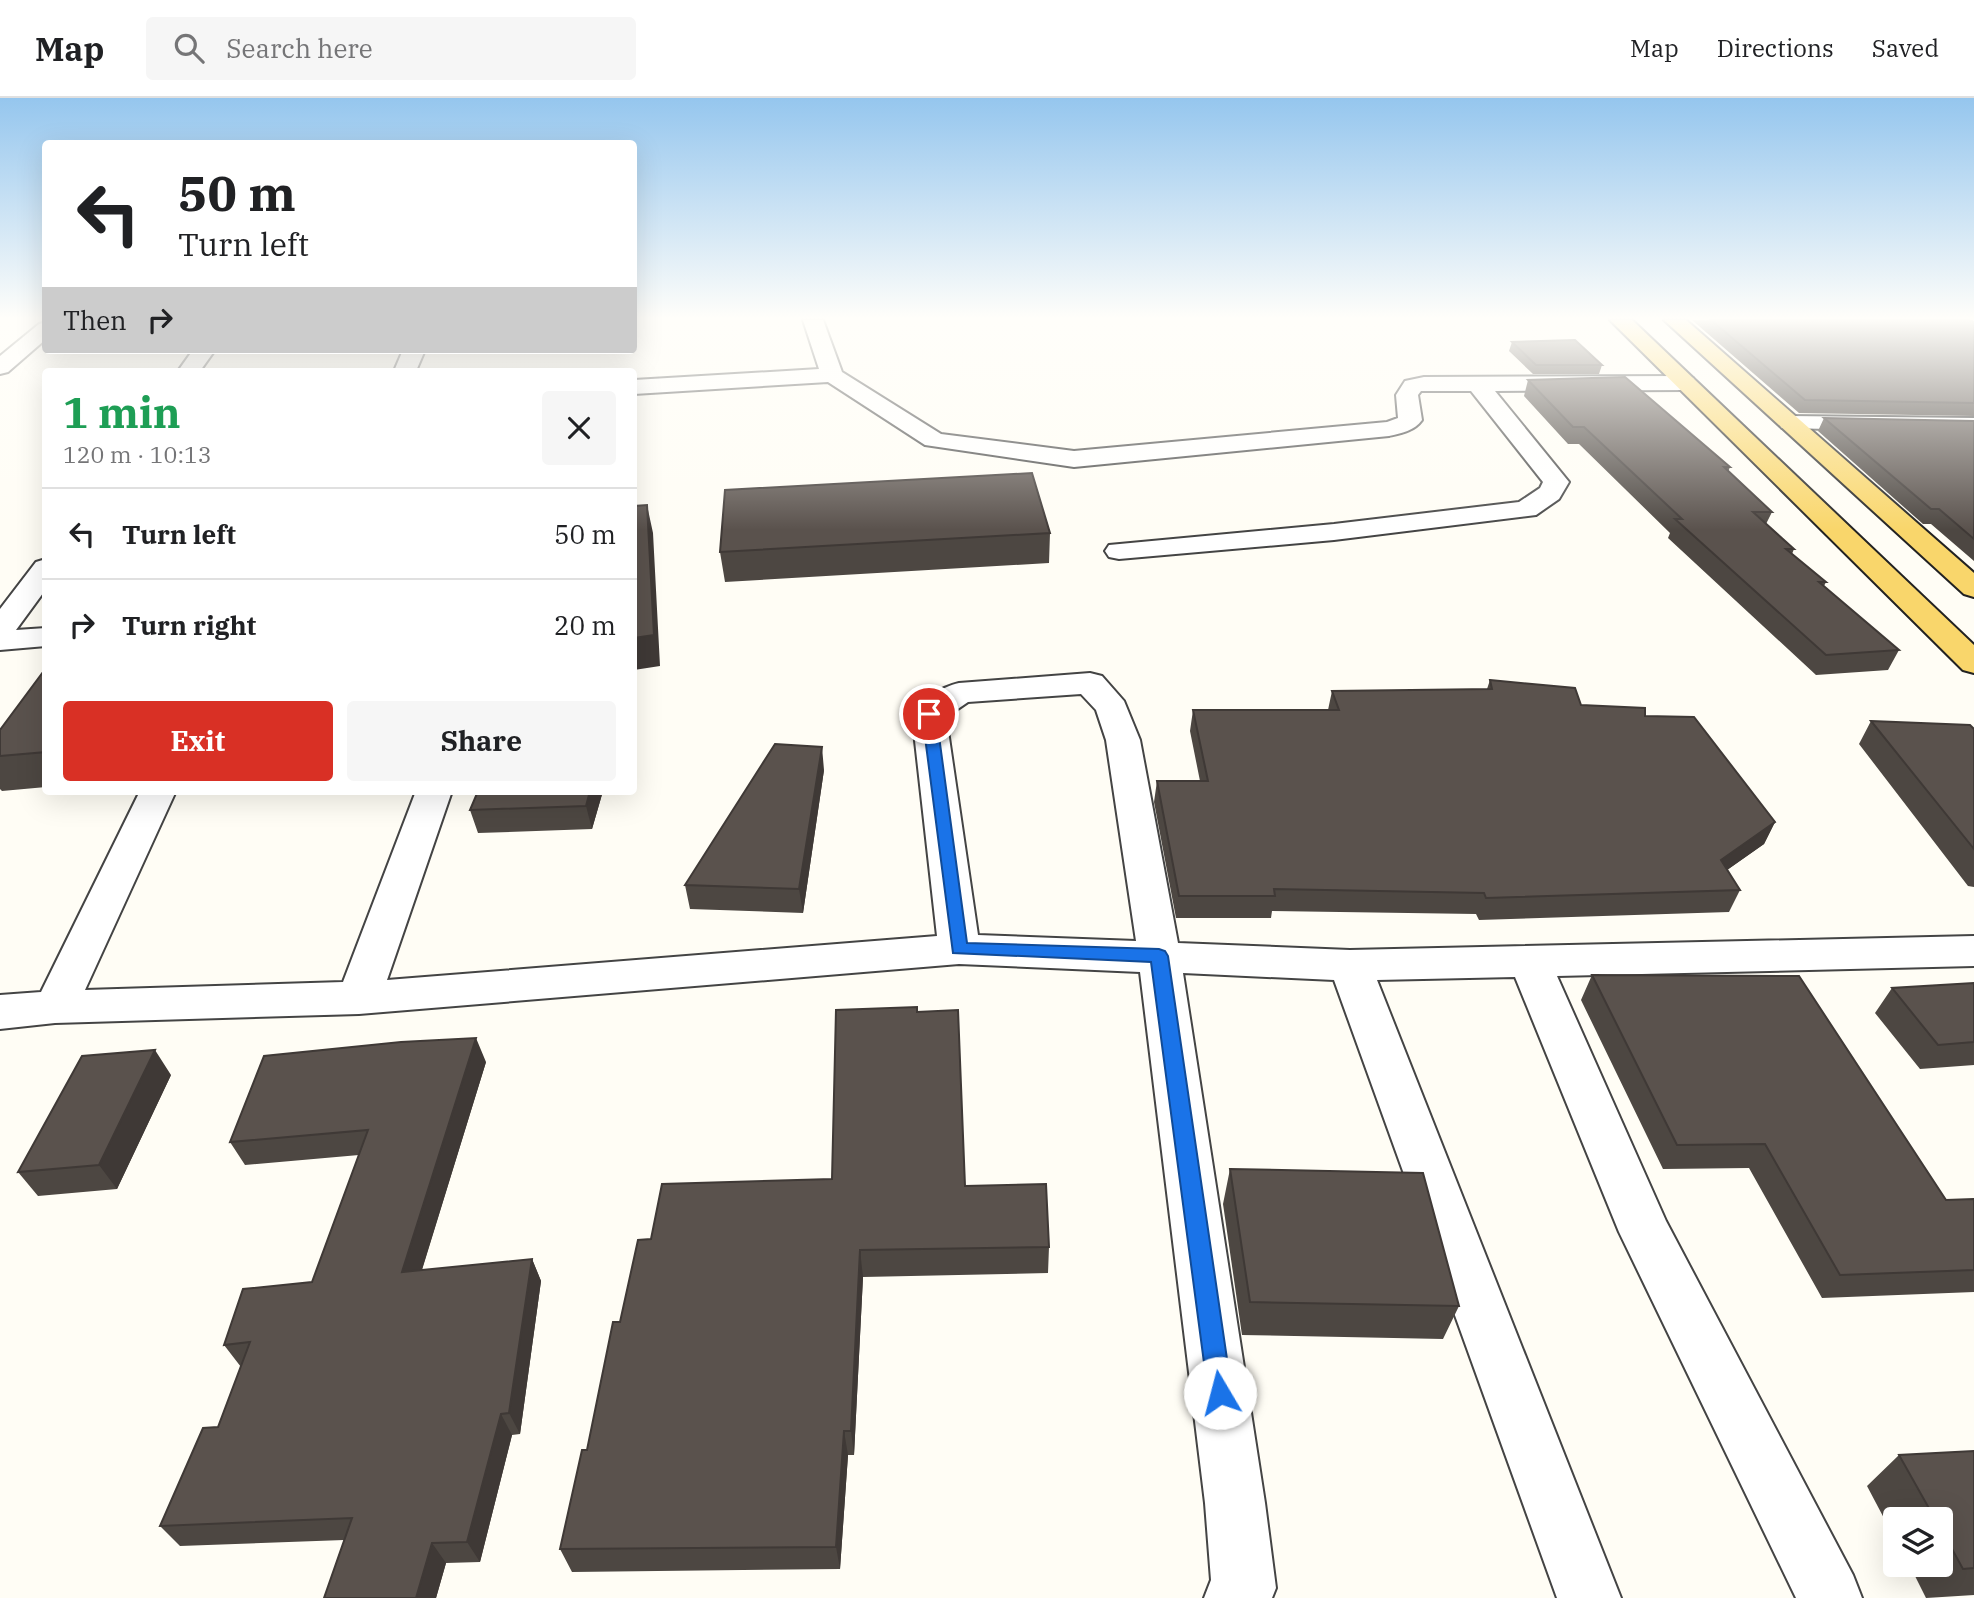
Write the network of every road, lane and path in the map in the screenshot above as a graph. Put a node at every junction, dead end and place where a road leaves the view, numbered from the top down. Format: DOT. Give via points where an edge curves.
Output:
graph roads {
  1 [pos="856,390"];
  2 [pos="1410,390"];
  3 [pos="1482,390"];
  4 [pos="1692,390"];
  5 [pos="1753,390"];
  6 [pos="1790,423"];
  7 [pos="1973,426"];
  8 [pos="1119,551"];
  9 [pos="42,573"];
  10 [pos="1974,588"];
  11 [pos="0,630"];
  12 [pos="42,637"];
  13 [pos="0,641"];
  14 [pos="1974,663"];
  15 [pos="156,795"];
  16 [pos="433,795"];
  17 [pos="959,949"];
  18 [pos="1974,951"];
  19 [pos="1159,956"];
  20 [pos="1529,960"];
  21 [pos="1350,965"];
  22 [pos="359,998"];
  23 [pos="55,1006"];
  24 [pos="0,1012"];
  25 [pos="1236,1598"];
  26 [pos="1589,1598"];
  27 [pos="1830,1598"];
  1 -- 2 [label="street" via="934,440 1074,459 1389,429 1410,420 1406,395"];
  3 -- 8 [label="street" via="1556,482 1550,493 1526,509"];
  4 -- 14 [label="main road"];
  5 -- 6 [label="main road"];
  6 -- 7 [label="street"];
  6 -- 10 [label="main road"];
  9 -- 11 [label="street"];
  12 -- 13 [label="street"];
  15 -- 23 [label="street"];
  16 -- 22 [label="street"];
  17 -- 19 [label="street"];
  17 -- 19 [label="street" via="929,714 959,693 1090,683 1112,708 1123,740"];
  17 -- 22 [label="street"];
  18 -- 20 [label="street"];
  19 -- 21 [label="street"];
  19 -- 25 [label="street" via="1235,1503 1244,1588"];
  20 -- 21 [label="street"];
  20 -- 27 [label="street" via="1645,1232"];
  21 -- 26 [label="street"];
  22 -- 23 [label="street"];
  23 -- 24 [label="street"];
}
